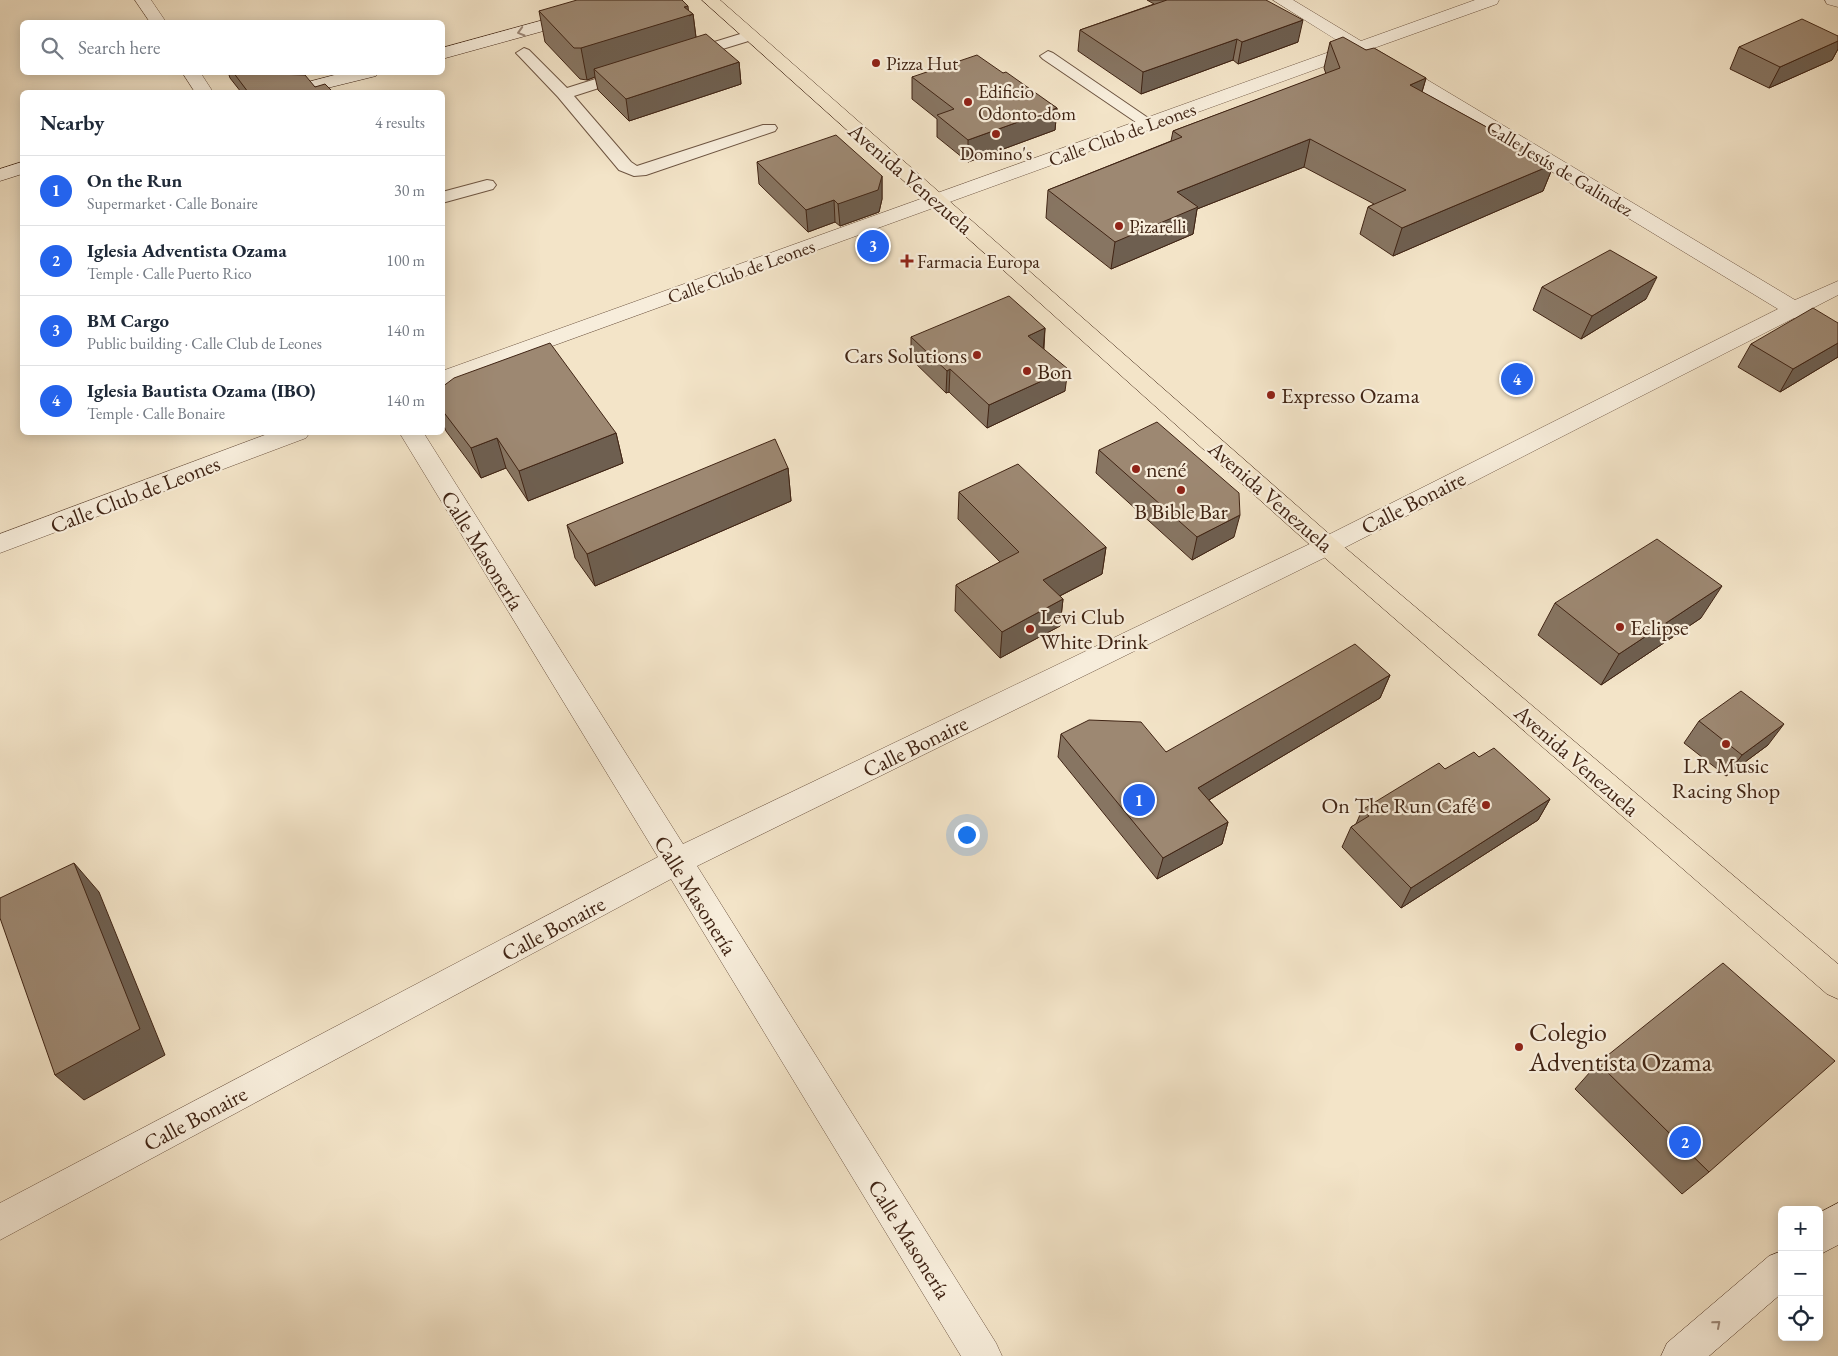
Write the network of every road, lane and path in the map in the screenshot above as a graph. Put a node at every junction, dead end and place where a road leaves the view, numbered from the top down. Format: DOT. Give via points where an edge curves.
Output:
graph roads {
  1 [pos="142,0"];
  2 [pos="635,0"];
  3 [pos="710,0"];
  4 [pos="1281,0"];
  5 [pos="1491,0"];
  6 [pos="1833,0"];
  7 [pos="1838,2"];
  8 [pos="157,20"];
  9 [pos="750,36"];
  10 [pos="1360,48"];
  11 [pos="445,53"];
  12 [pos="524,53"];
  13 [pos="1048,56"];
  14 [pos="676,59"];
  15 [pos="638,71"];
  16 [pos="193,75"];
  17 [pos="358,75"];
  18 [pos="203,90"];
  19 [pos="299,90"];
  20 [pos="564,94"];
  21 [pos="1149,124"];
  22 [pos="769,128"];
  23 [pos="20,169"];
  24 [pos="0,175"];
  25 [pos="487,185"];
  26 [pos="445,197"];
  27 [pos="937,201"];
  28 [pos="1838,287"];
  29 [pos="1796,310"];
  30 [pos="1838,335"];
  31 [pos="445,378"];
  32 [pos="290,435"];
  33 [pos="413,435"];
  34 [pos="0,544"];
  35 [pos="1328,546"];
  36 [pos="676,862"];
  37 [pos="1838,984"];
  38 [pos="1838,1221"];
  39 [pos="0,1222"];
  40 [pos="1823,1234"];
  41 [pos="1778,1272"];
  42 [pos="983,1356"];
  43 [pos="1680,1356"];
  1 -- 8 [label="street"];
  2 -- 11 [label="street, one-way"];
  3 -- 9 [label="main road, Avenida Venezuela"];
  4 -- 10 [label="street, Calle Jesús de Galindez"];
  5 -- 10 [label="street, Calle Club de Leones"];
  6 -- 7 [label="street"];
  9 -- 14 [label="lane"];
  9 -- 27 [label="main road, Avenida Venezuela"];
  10 -- 21 [label="street, Calle Club de Leones"];
  10 -- 29 [label="street, Calle Jesús de Galindez"];
  12 -- 20 [label="lane"];
  13 -- 21 [label="lane"];
  15 -- 20 [label="lane"];
  16 -- 18 [label="street"];
  17 -- 19 [label="street"];
  20 -- 22 [label="lane" via="625,166 634,171 646,170"];
  21 -- 27 [label="street, Calle Club de Leones"];
  23 -- 24 [label="street"];
  25 -- 26 [label="lane"];
  27 -- 31 [label="street, Calle Club de Leones"];
  27 -- 35 [label="main road, Avenida Venezuela"];
  28 -- 29 [label="street, Calle Bonaire"];
  29 -- 30 [label="street, Calle Jesús de Galindez"];
  29 -- 35 [label="street, Calle Bonaire"];
  32 -- 34 [label="street, Calle Club de Leones"];
  33 -- 36 [label="street, Calle Masonería"];
  35 -- 36 [label="street, Calle Bonaire"];
  35 -- 37 [label="main road, Avenida Venezuela"];
  36 -- 39 [label="street, Calle Bonaire"];
  36 -- 42 [label="street, Calle Masonería"];
  38 -- 40 [label="street"];
  43 -- 41 [label="street, one-way"];
}
